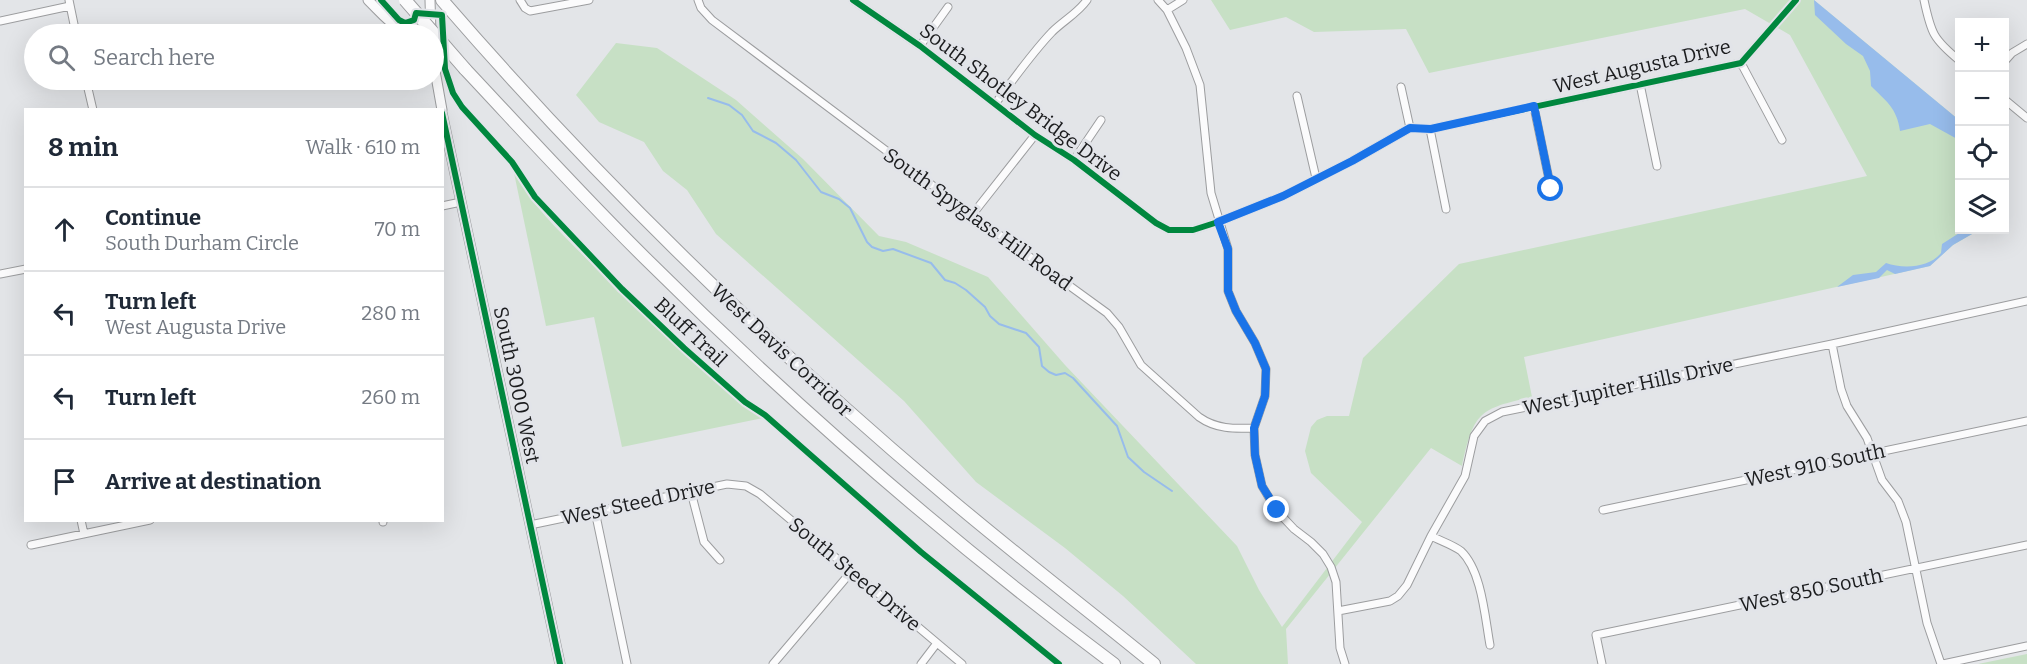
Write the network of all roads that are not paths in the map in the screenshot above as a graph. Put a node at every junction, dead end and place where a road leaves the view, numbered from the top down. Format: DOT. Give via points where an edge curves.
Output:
graph roads {
  1 [pos="368,0"];
  2 [pos="405,0"];
  3 [pos="430,0"];
  4 [pos="442,0"];
  5 [pos="520,0"];
  6 [pos="589,0"];
  7 [pos="698,0"];
  8 [pos="853,0"];
  9 [pos="1087,0"];
  10 [pos="1158,0"];
  11 [pos="1183,0"];
  12 [pos="1796,0"];
  13 [pos="1924,0"];
  14 [pos="70,3"];
  15 [pos="948,7"];
  16 [pos="1167,10"];
  17 [pos="0,21"];
  18 [pos="74,24"];
  19 [pos="394,24"];
  20 [pos="426,24"];
  21 [pos="431,24"];
  22 [pos="2027,44"];
  23 [pos="444,45"];
  24 [pos="920,46"];
  25 [pos="2009,56"];
  26 [pos="1955,58"];
  27 [pos="1741,63"];
  28 [pos="1640,84"];
  29 [pos="1401,87"];
  30 [pos="88,90"];
  31 [pos="438,90"];
  32 [pos="1297,96"];
  33 [pos="2009,103"];
  34 [pos="995,104"];
  35 [pos="1534,106"];
  36 [pos="93,108"];
  37 [pos="441,108"];
  38 [pos="2027,118"];
  39 [pos="1101,120"];
  40 [pos="444,121"];
  41 [pos="1410,128"];
  42 [pos="1431,129"];
  43 [pos="1035,135"];
  44 [pos="1782,140"];
  45 [pos="1074,160"];
  46 [pos="1657,166"];
  47 [pos="1316,178"];
  48 [pos="1551,189"];
  49 [pos="461,202"];
  50 [pos="444,206"];
  51 [pos="1446,209"];
  52 [pos="972,215"];
  53 [pos="1218,222"];
  54 [pos="24,269"];
  55 [pos="0,274"];
  56 [pos="2027,301"];
  57 [pos="1832,344"];
  58 [pos="2027,421"];
  59 [pos="1254,428"];
  60 [pos="1872,453"];
  61 [pos="746,486"];
  62 [pos="691,492"];
  63 [pos="1603,510"];
  64 [pos="595,512"];
  65 [pos="81,522"];
  66 [pos="141,522"];
  67 [pos="530,525"];
  68 [pos="84,534"];
  69 [pos="1431,536"];
  70 [pos="31,545"];
  71 [pos="2027,545"];
  72 [pos="720,560"];
  73 [pos="1916,568"];
  74 [pos="851,572"];
  75 [pos="1338,611"];
  76 [pos="936,643"];
  77 [pos="1490,645"];
  78 [pos="2027,646"];
  79 [pos="560,664"];
  80 [pos="627,664"];
  81 [pos="773,664"];
  82 [pos="921,664"];
  83 [pos="962,664"];
  84 [pos="1114,664"];
  85 [pos="1154,664"];
  86 [pos="1345,664"];
  87 [pos="1602,664"];
  88 [pos="1942,664"];
  1 -- 19 [label="main road"];
  2 -- 20 [label="highway, West Davis Corridor, bridge"];
  3 -- 21 [label="main road"];
  4 -- 85 [label="highway, West Davis Corridor" via="616,190 753,325 937,488"];
  5 -- 6 [label="street" via="527,10 534,11"];
  7 -- 52 [label="street, South Spyglass Hill Road" via="712,20"];
  8 -- 24 [label="street, South Shotley Bridge Drive"];
  9 -- 34 [label="street" via="1041,43"];
  10 -- 16 [label="street"];
  11 -- 16 [label="street"];
  12 -- 27 [label="street, West Augusta Drive"];
  13 -- 26 [label="street" via="1939,44"];
  14 -- 17 [label="street"];
  14 -- 18 [label="street"];
  15 -- 24 [label="street"];
  16 -- 53 [label="street" via="1200,85 1211,193"];
  22 -- 25 [label="street"];
  23 -- 84 [label="highway, West Davis Corridor, bridge" via="609,221 758,366 936,524"];
  24 -- 34 [label="street, South Shotley Bridge Drive"];
  27 -- 28 [label="street, West Augusta Drive"];
  27 -- 44 [label="street"];
  28 -- 35 [label="street, West Augusta Drive"];
  28 -- 46 [label="street"];
  29 -- 41 [label="street"];
  30 -- 36 [label="street"];
  31 -- 37 [label="main road, South 3000 West"];
  32 -- 47 [label="street"];
  33 -- 38 [label="street"];
  34 -- 43 [label="street, South Shotley Bridge Drive"];
  35 -- 42 [label="street, West Augusta Drive"];
  35 -- 48 [label="street"];
  39 -- 45 [label="street"];
  40 -- 49 [label="main road, South 3000 West"];
  41 -- 42 [label="street, West Augusta Drive"];
  41 -- 47 [label="street"];
  42 -- 51 [label="street"];
  43 -- 45 [label="street, South Shotley Bridge Drive"];
  43 -- 52 [label="street"];
  45 -- 53 [label="street, South Shotley Bridge Drive" via="1169,230 1193,230"];
  47 -- 53 [label="street"];
  49 -- 50 [label="street"];
  49 -- 67 [label="main road, South 3000 West"];
  52 -- 59 [label="street, South Spyglass Hill Road" via="1107,313 1141,364 1199,417 1209,424 1232,429"];
  53 -- 59 [label="street" via="1228,249 1228,291 1266,369 1265,396"];
  54 -- 55 [label="street"];
  56 -- 57 [label="street, West Jupiter Hills Drive"];
  57 -- 60 [label="street" via="1847,406"];
  57 -- 69 [label="street, West Jupiter Hills Drive" via="1502,412 1485,421 1474,436 1466,476"];
  58 -- 60 [label="street, West 910 South"];
  59 -- 75 [label="street" via="1262,486 1277,510 1323,554 1331,567"];
  60 -- 63 [label="street, West 910 South"];
  60 -- 73 [label="street" via="1882,480 1898,501"];
  61 -- 62 [label="street, West Steed Drive" via="728,484"];
  61 -- 74 [label="street, South Steed Drive"];
  62 -- 64 [label="street, West Steed Drive"];
  62 -- 72 [label="street" via="704,542"];
  64 -- 67 [label="street, West Steed Drive"];
  64 -- 80 [label="street"];
  65 -- 68 [label="street"];
  66 -- 68 [label="street"];
  67 -- 79 [label="main road, South 3000 West"];
  68 -- 70 [label="street"];
  69 -- 75 [label="street, West Jupiter Hills Drive" via="1398,596"];
  69 -- 77 [label="street" via="1460,550 1469,561 1476,574"];
  71 -- 73 [label="street, West 850 South"];
  73 -- 87 [label="street, West 850 South" via="1596,635"];
  73 -- 88 [label="street" via="1927,623"];
  74 -- 76 [label="street, South Steed Drive"];
  74 -- 81 [label="street"];
  75 -- 86 [label="street"];
  76 -- 82 [label="street"];
  76 -- 83 [label="street, South Steed Drive"];
  78 -- 88 [label="street"];
}
